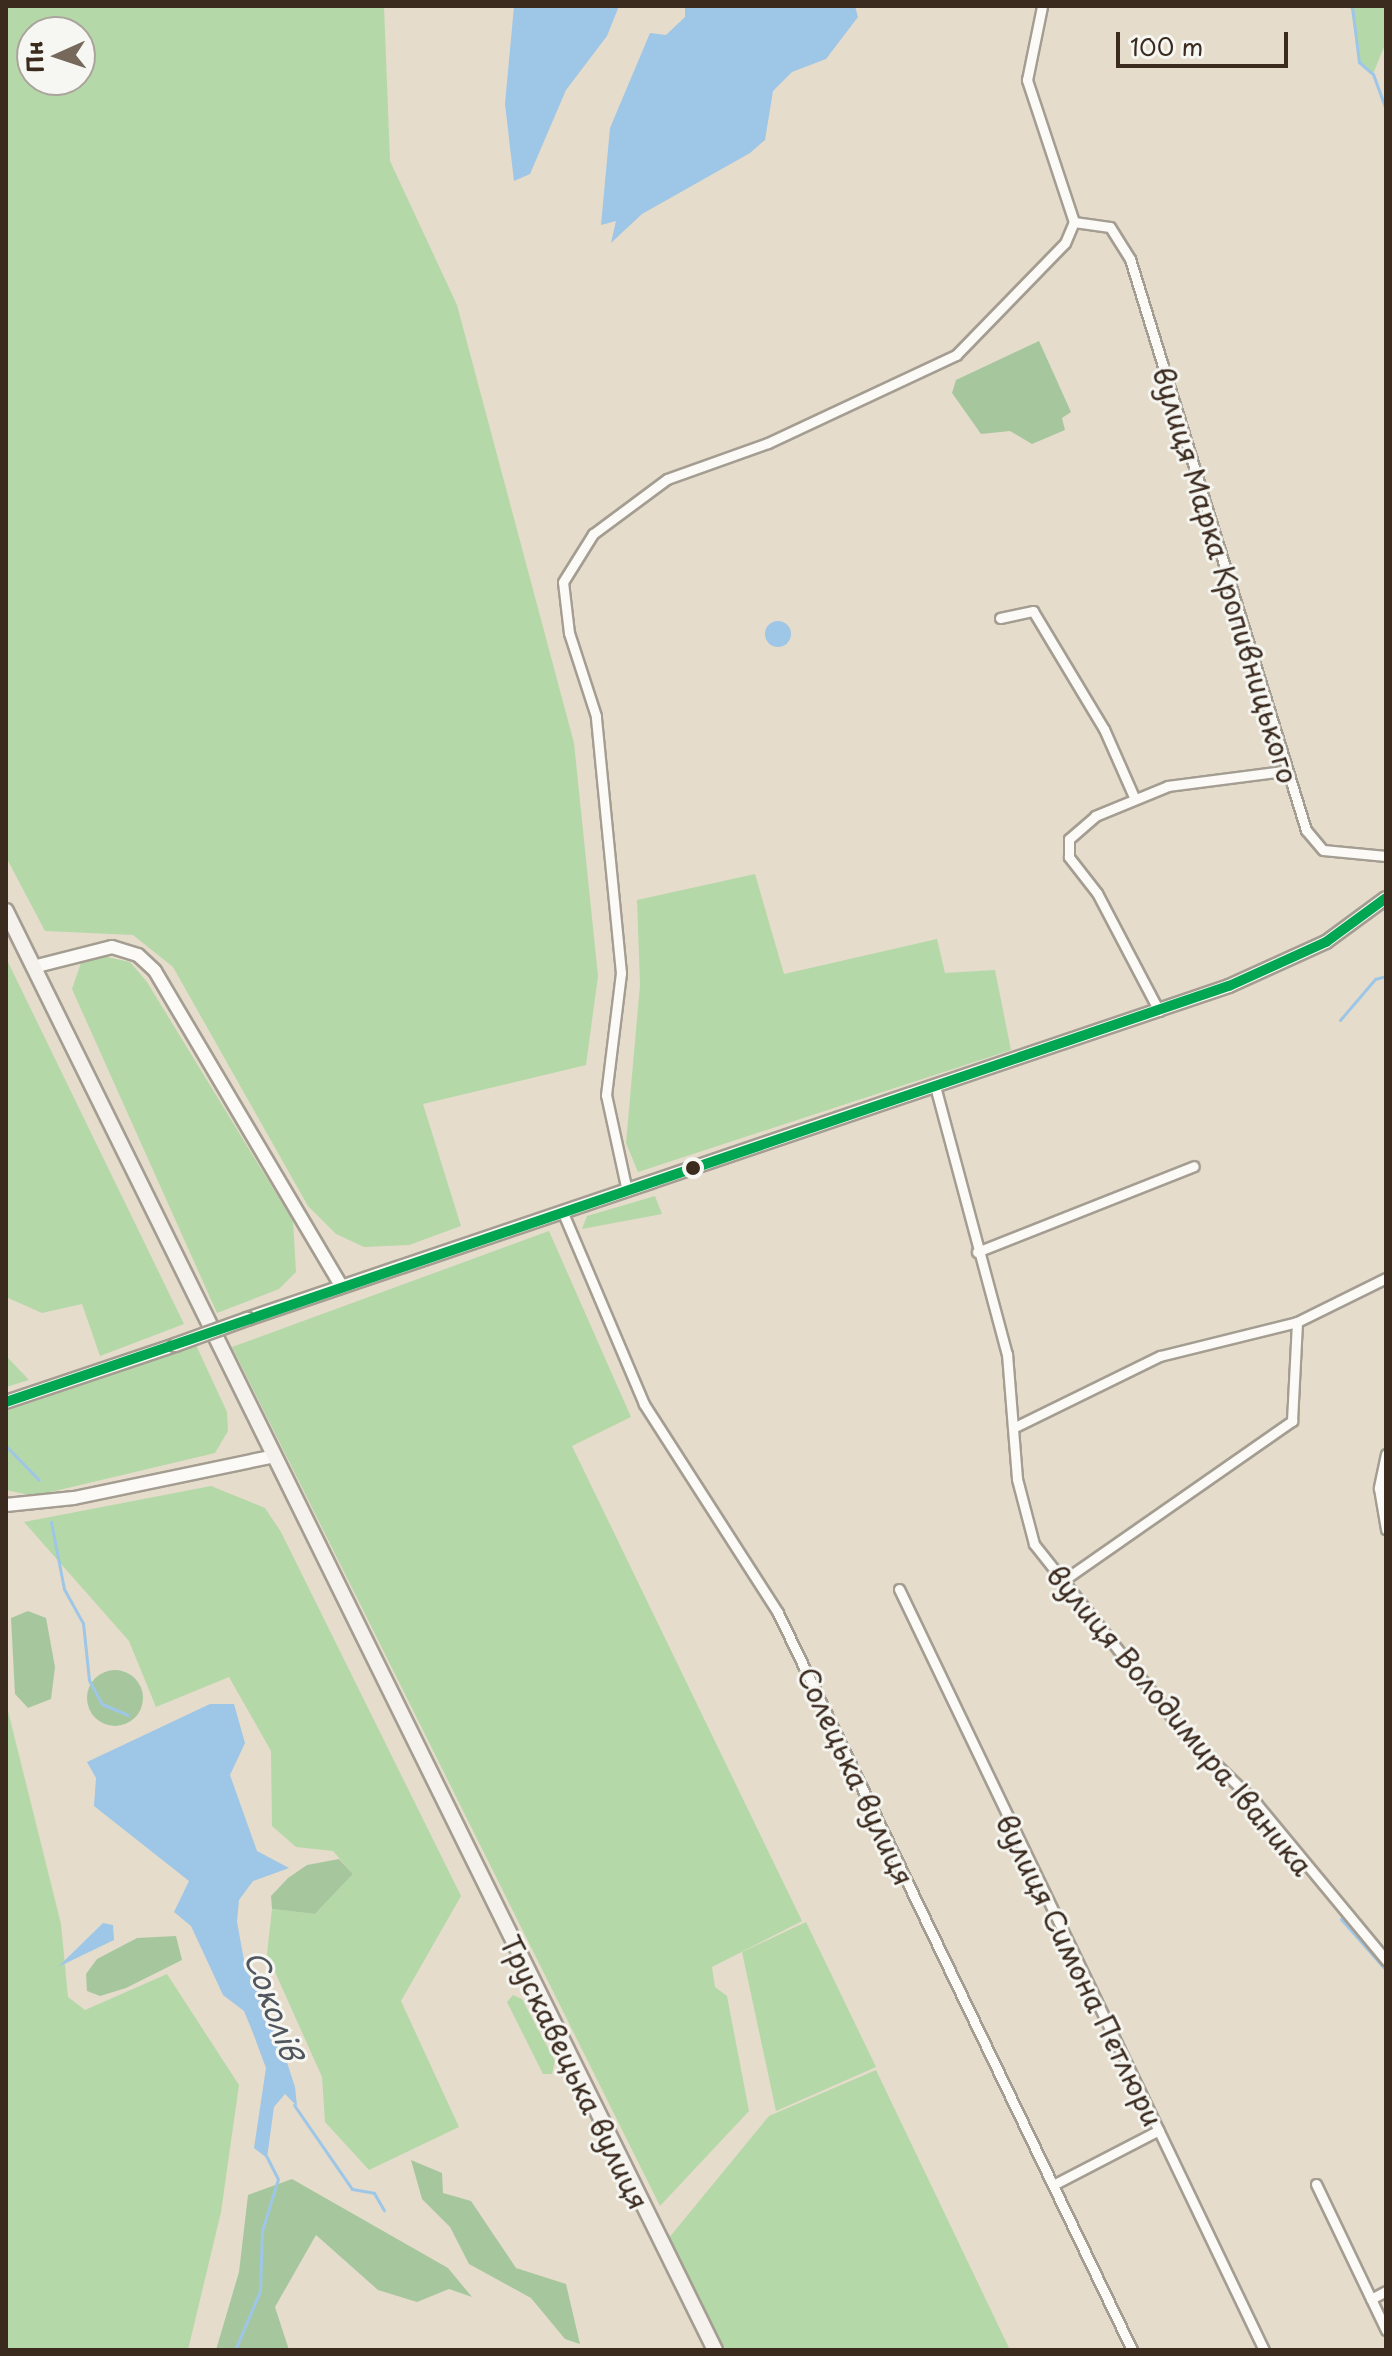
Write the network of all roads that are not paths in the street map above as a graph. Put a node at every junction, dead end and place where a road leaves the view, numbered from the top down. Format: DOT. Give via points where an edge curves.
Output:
graph roads {
  1 [pos="1042,6"];
  2 [pos="1074,222"];
  3 [pos="1000,618"];
  4 [pos="1283,771"];
  5 [pos="1134,797"];
  6 [pos="1386,856"];
  7 [pos="1386,898"];
  8 [pos="6,911"];
  9 [pos="33,967"];
  10 [pos="1159,1011"];
  11 [pos="935,1086"];
  12 [pos="1194,1166"];
  13 [pos="627,1191"];
  14 [pos="563,1213"];
  15 [pos="977,1252"];
  16 [pos="1386,1278"];
  17 [pos="341,1286"];
  18 [pos="1297,1322"];
  19 [pos="6,1402"];
  20 [pos="1017,1426"];
  21 [pos="1386,1454"];
  22 [pos="270,1457"];
  23 [pos="6,1505"];
  24 [pos="1386,1529"];
  25 [pos="1061,1582"];
  26 [pos="899,1589"];
  27 [pos="1386,1960"];
  28 [pos="1159,2130"];
  29 [pos="1316,2184"];
  30 [pos="1053,2185"];
  31 [pos="1386,2291"];
  32 [pos="1371,2299"];
  33 [pos="1386,2330"];
  34 [pos="715,2350"];
  35 [pos="1132,2350"];
  36 [pos="1264,2350"];
  1 -- 2 [label="street" via="1028,89 1060,164"];
  2 -- 4 [label="street, вулиця Марка Кропивницького" via="1101,221 1130,259 1278,729"];
  2 -- 13 [label="street" via="1065,243 956,355 768,443 667,479 593,534 563,582 569,633 596,716 621,973 606,1095"];
  3 -- 5 [label="street" via="1033,611 1104,729"];
  4 -- 5 [label="street" via="1182,783"];
  4 -- 6 [label="street, вулиця Марка Кропивницького" via="1306,830 1323,850"];
  5 -- 10 [label="street" via="1076,830 1066,847"];
  7 -- 10 [label="street" via="1326,942 1262,974"];
  8 -- 9 [label="main road, Трускавецька вулиця"];
  9 -- 17 [label="street" via="112,947 138,955 155,971"];
  9 -- 22 [label="main road, Трускавецька вулиця"];
  10 -- 11 [label="street"];
  11 -- 13 [label="street"];
  11 -- 15 [label="street, вулиця Володимира Іваника"];
  12 -- 15 [label="street"];
  13 -- 14 [label="street"];
  14 -- 17 [label="street"];
  14 -- 30 [label="street, Солецька вулиця" via="644,1404 778,1613"];
  15 -- 20 [label="street, вулиця Володимира Іваника" via="1007,1354"];
  16 -- 18 [label="street"];
  17 -- 19 [label="street, bridge"];
  18 -- 20 [label="street" via="1160,1356"];
  18 -- 25 [label="street" via="1292,1421"];
  20 -- 25 [label="street, вулиця Володимира Іваника" via="1024,1518"];
  21 -- 24 [label="street" via="1379,1488"];
  22 -- 23 [label="street" via="60,1501"];
  22 -- 34 [label="main road, Трускавецька вулиця"];
  25 -- 27 [label="street, вулиця Володимира Іваника"];
  26 -- 28 [label="street, вулиця Симона Петлюри"];
  28 -- 30 [label="street"];
  28 -- 36 [label="street, вулиця Симона Петлюри"];
  29 -- 32 [label="street"];
  30 -- 35 [label="street, Солецька вулиця"];
  31 -- 32 [label="street"];
  32 -- 33 [label="street"];
}
